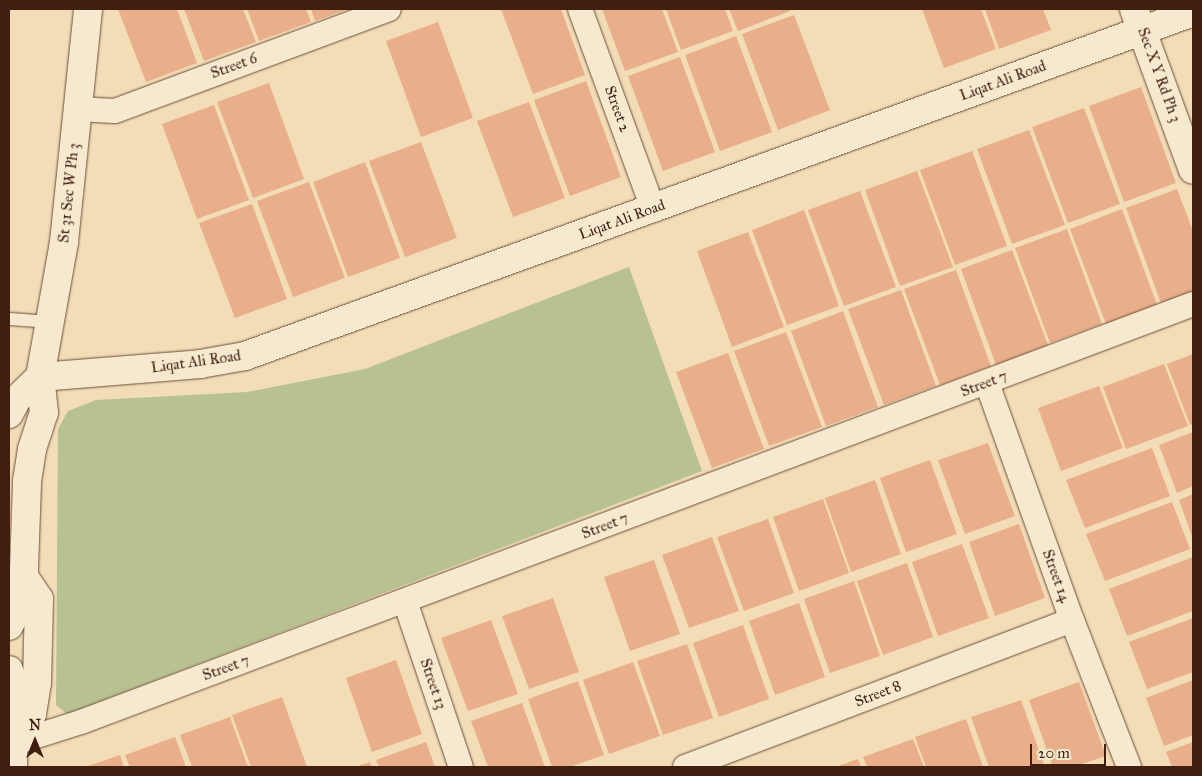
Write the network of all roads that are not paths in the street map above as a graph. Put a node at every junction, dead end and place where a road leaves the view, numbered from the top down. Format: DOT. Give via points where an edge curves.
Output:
graph roads {
  1 [pos="88,9"];
  2 [pos="389,9"];
  3 [pos="580,9"];
  4 [pos="1193,12"];
  5 [pos="1138,20"];
  6 [pos="78,109"];
  7 [pos="1193,170"];
  8 [pos="653,209"];
  9 [pos="1193,304"];
  10 [pos="9,319"];
  11 [pos="51,322"];
  12 [pos="40,377"];
  13 [pos="987,383"];
  14 [pos="9,414"];
  15 [pos="24,576"];
  16 [pos="405,601"];
  17 [pos="1072,620"];
  18 [pos="9,626"];
  19 [pos="9,670"];
  20 [pos="14,749"];
  21 [pos="461,767"];
  22 [pos="685,767"];
  23 [pos="1129,767"];
  1 -- 6 [label="street, St 31 Sec W Ph 3"];
  2 -- 6 [label="street, Street 6" via="115,111"];
  3 -- 8 [label="street, Street 2"];
  4 -- 5 [label="street, Liqat Ali Road"];
  5 -- 7 [label="street, Sec X Y Rd Ph 3"];
  5 -- 8 [label="street, Liqat Ali Road"];
  6 -- 11 [label="street, St 31 Sec W Ph 3" via="64,242"];
  8 -- 12 [label="street, Liqat Ali Road" via="245,356 200,364"];
  9 -- 13 [label="street, Street 7"];
  10 -- 11 [label="lane"];
  11 -- 12 [label="street, St 31 Sec W Ph 3"];
  12 -- 14 [label="street" via="17,399"];
  12 -- 15 [label="street, St 31 Sec W Ph 3" via="44,414 32,450 27,481"];
  13 -- 16 [label="street, Street 7"];
  13 -- 17 [label="street, Street 14"];
  15 -- 18 [label="street, St 31 Sec W Ph 3" via="22,604"];
  15 -- 20 [label="street" via="39,599 37,684 32,714"];
  16 -- 20 [label="street, Street 7"];
  16 -- 21 [label="street, Street 13"];
  17 -- 22 [label="street, Street 8"];
  17 -- 23 [label="street, Street 14"];
  19 -- 20 [label="street" via="15,688"];
}
